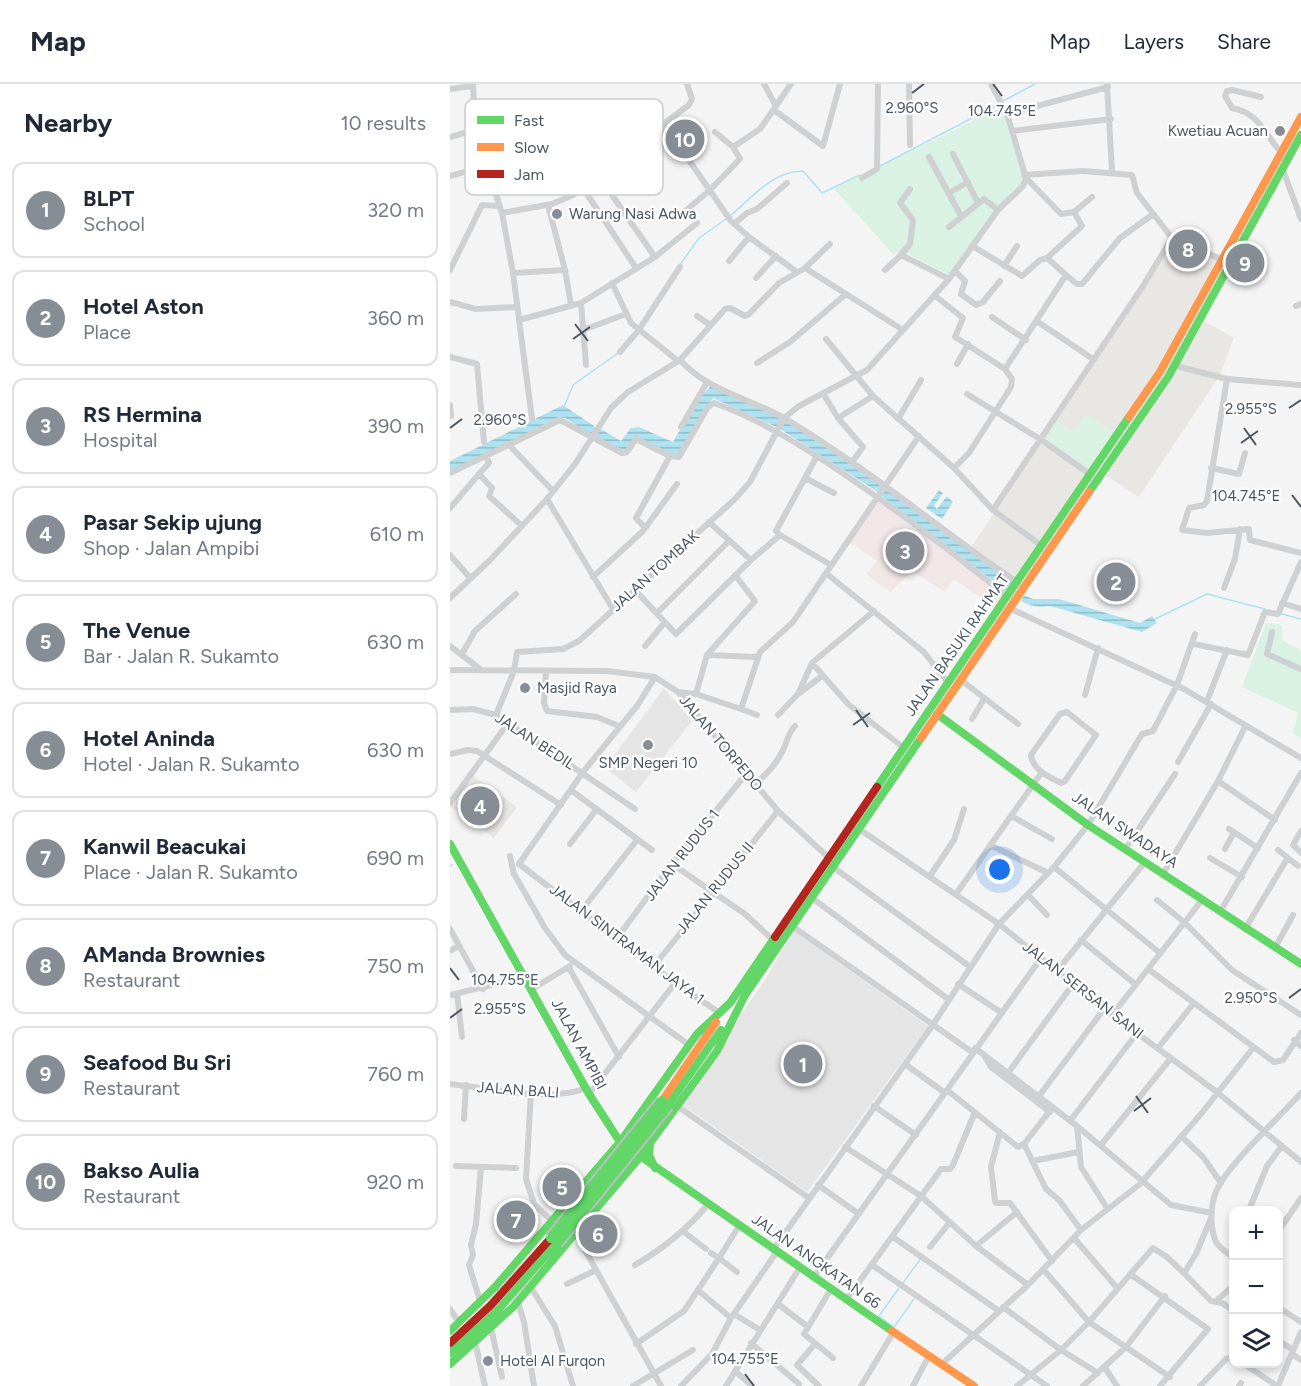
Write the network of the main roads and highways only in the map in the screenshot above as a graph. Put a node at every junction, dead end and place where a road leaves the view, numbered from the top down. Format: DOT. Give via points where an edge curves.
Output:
graph roads {
  1 [pos="1301,117"];
  2 [pos="1301,135"];
  3 [pos="1019,586"];
  4 [pos="1010,600"];
  5 [pos="937,714"];
  6 [pos="450,844"];
  7 [pos="830,862"];
  8 [pos="1301,964"];
  9 [pos="733,1005"];
  10 [pos="669,1104"];
  11 [pos="636,1120"];
  12 [pos="652,1140"];
  13 [pos="620,1142"];
  14 [pos="641,1158"];
  15 [pos="600,1166"];
  16 [pos="631,1168"];
  17 [pos="655,1168"];
  18 [pos="618,1184"];
  19 [pos="555,1219"];
  20 [pos="577,1233"];
  21 [pos="554,1240"];
  22 [pos="450,1331"];
  23 [pos="450,1343"];
  24 [pos="450,1353"];
  25 [pos="450,1364"];
  26 [pos="974,1386"];
  1 -- 3 [label="main road, JALAN BASUKI RAHMAT" via="1160,372"];
  2 -- 3 [label="main road, JALAN BASUKI RAHMAT" via="1176,366"];
  3 -- 4 [label="main road, JALAN BASUKI RAHMAT"];
  4 -- 5 [label="main road, JALAN BASUKI RAHMAT"];
  4 -- 7 [label="main road, JALAN BASUKI RAHMAT" via="948,682"];
  5 -- 7 [label="main road, JALAN BASUKI RAHMAT" via="858,829"];
  5 -- 8 [label="main road, JALAN SWADAYA" via="1088,825"];
  6 -- 13 [label="main road, JALAN AMPIBI" via="587,1091"];
  7 -- 9 [label="main road, JALAN BASUKI RAHMAT" via="772,939"];
  7 -- 9 [label="main road, JALAN BASUKI RAHMAT" via="812,898"];
  9 -- 10 [label="main road"];
  9 -- 10 [label="main road, JALAN BASUKI RAHMAT" via="717,1051"];
  9 -- 11 [label="main road, JALAN BASUKI RAHMAT" via="689,1045"];
  10 -- 12 [label="main road, JALAN BASUKI RAHMAT"];
  10 -- 21 [label="main road, bridge"];
  11 -- 12 [label="main road" via="638,1140"];
  11 -- 13 [label="main road, JALAN BASUKI RAHMAT"];
  12 -- 14 [label="main road, JALAN BASUKI RAHMAT"];
  12 -- 17 [label="main road" via="649,1155"];
  13 -- 14 [label="main road, JALAN ANGKATAN 66"];
  13 -- 15 [label="main road, JALAN BASUKI RAHMAT"];
  14 -- 16 [label="main road, JALAN BASUKI RAHMAT"];
  14 -- 17 [label="main road, JALAN ANGKATAN 66"];
  15 -- 18 [label="main road" via="619,1161 622,1172"];
  15 -- 19 [label="main road, JALAN BASUKI RAHMAT"];
  16 -- 17 [label="main road"];
  16 -- 18 [label="main road, JALAN BASUKI RAHMAT"];
  17 -- 26 [label="main road, JALAN ANGKATAN 66"];
  18 -- 20 [label="main road, JALAN BASUKI RAHMAT"];
  19 -- 20 [label="main road" via="568,1215 578,1225"];
  19 -- 22 [label="main road, JALAN BASUKI RAHMAT"];
  20 -- 25 [label="main road, JALAN BASUKI RAHMAT" via="517,1302"];
  21 -- 23 [label="main road"];
  21 -- 24 [label="main road" via="497,1311"];
}
